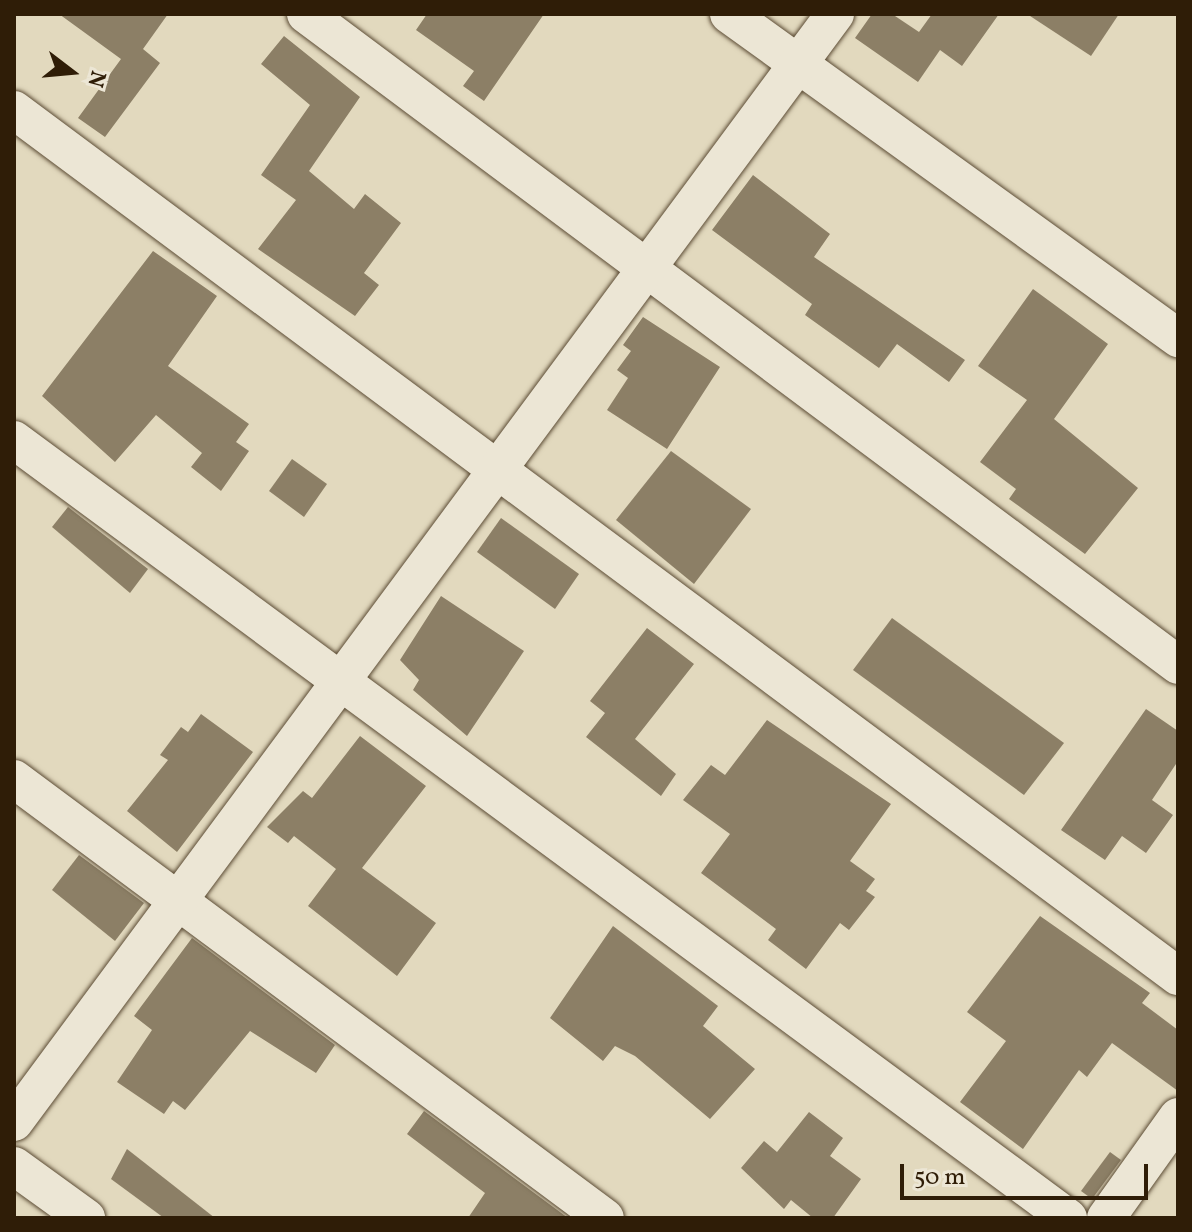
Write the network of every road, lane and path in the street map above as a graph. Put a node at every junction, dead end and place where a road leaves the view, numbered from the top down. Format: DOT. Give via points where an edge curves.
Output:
graph roads {
  1 [pos="306,14"];
  2 [pos="729,14"];
  3 [pos="835,14"];
  4 [pos="798,63"];
  5 [pos="14,110"];
  6 [pos="649,271"];
  7 [pos="1178,338"];
  8 [pos="14,440"];
  9 [pos="499,469"];
  10 [pos="1178,665"];
  11 [pos="341,680"];
  12 [pos="14,779"];
  13 [pos="178,900"];
  14 [pos="1178,976"];
  15 [pos="1178,1117"];
  16 [pos="14,1122"];
  17 [pos="14,1166"];
  18 [pos="86,1218"];
  19 [pos="605,1218"];
  20 [pos="1068,1218"];
  21 [pos="1106,1218"];
  1 -- 6 [label="street"];
  2 -- 4 [label="street"];
  3 -- 4 [label="street"];
  4 -- 6 [label="street"];
  4 -- 7 [label="street"];
  5 -- 9 [label="street"];
  6 -- 9 [label="street"];
  6 -- 10 [label="street"];
  8 -- 11 [label="street"];
  9 -- 11 [label="street"];
  9 -- 14 [label="street"];
  11 -- 13 [label="street"];
  11 -- 20 [label="street"];
  12 -- 13 [label="street"];
  13 -- 16 [label="street"];
  13 -- 19 [label="street"];
  15 -- 21 [label="street"];
  17 -- 18 [label="street"];
}
